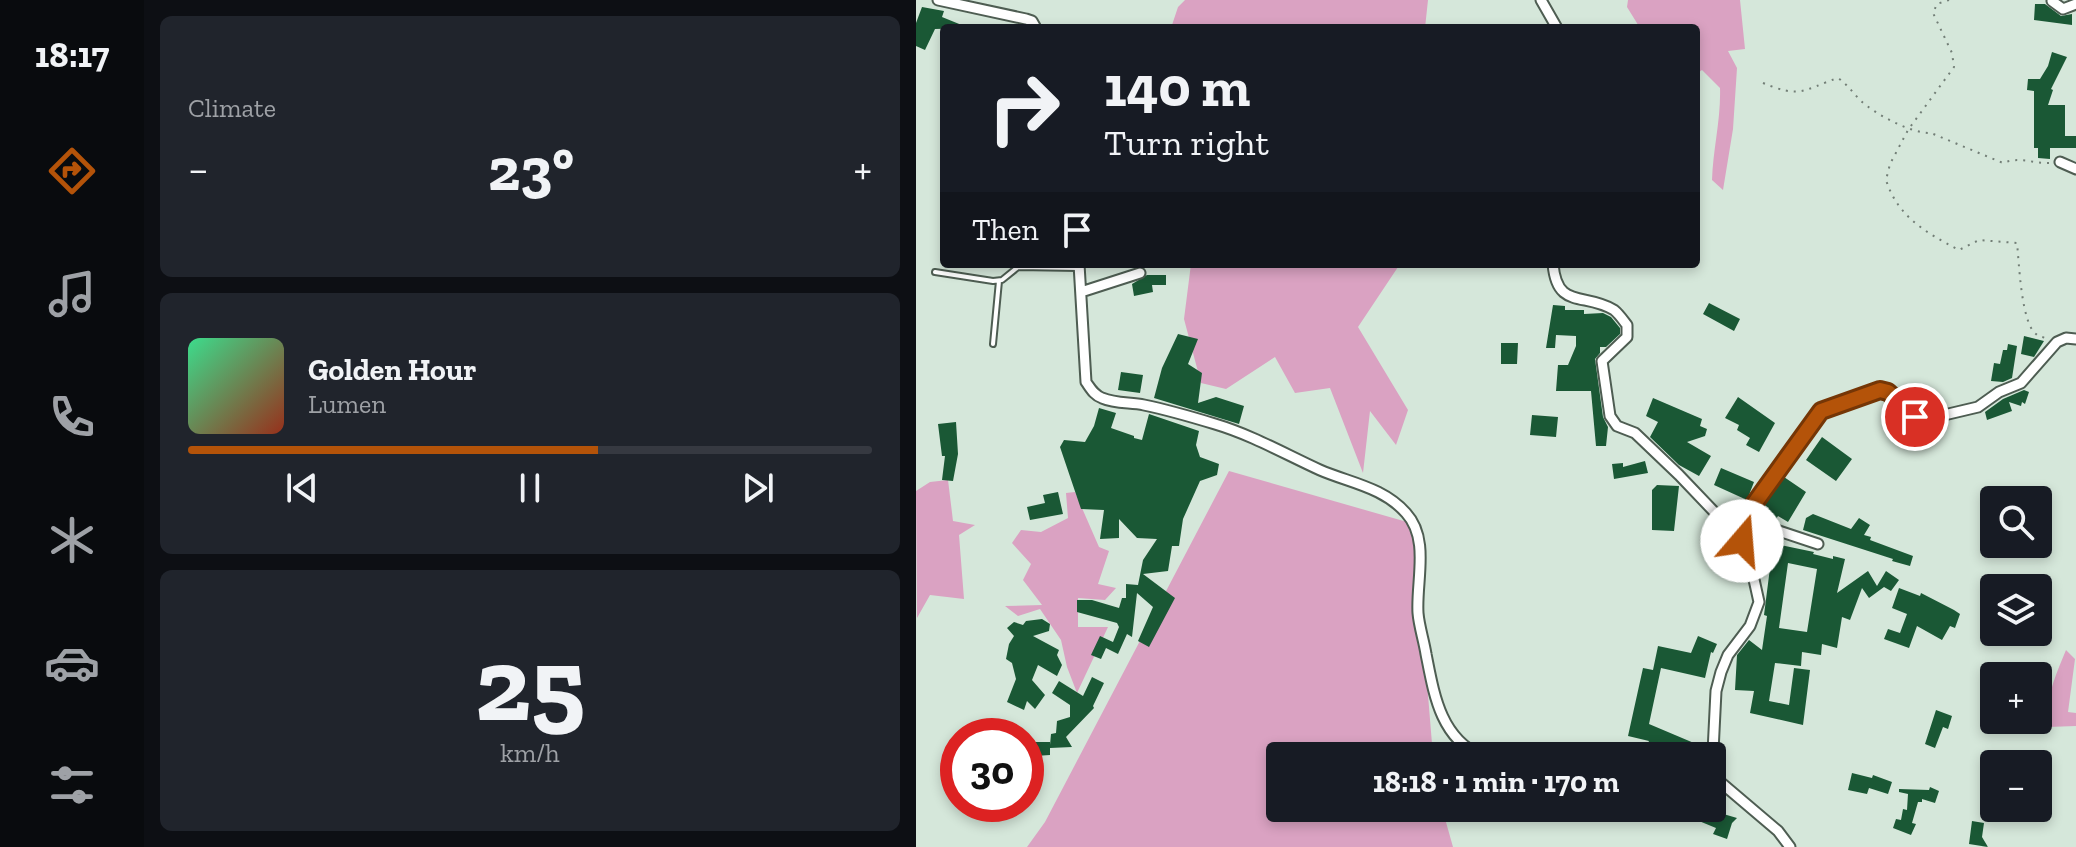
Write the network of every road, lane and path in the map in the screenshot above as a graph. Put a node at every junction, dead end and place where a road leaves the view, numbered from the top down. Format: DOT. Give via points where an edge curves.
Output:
graph roads {
  1 [pos="938,0"];
  2 [pos="1541,0"];
  3 [pos="1949,0"];
  4 [pos="2052,1"];
  5 [pos="2076,4"];
  6 [pos="1034,24"];
  7 [pos="1555,24"];
  8 [pos="1763,83"];
  9 [pos="1908,130"];
  10 [pos="2060,162"];
  11 [pos="2076,169"];
  12 [pos="1017,268"];
  13 [pos="1079,268"];
  14 [pos="1553,268"];
  15 [pos="935,272"];
  16 [pos="1140,273"];
  17 [pos="999,281"];
  18 [pos="1081,292"];
  19 [pos="2076,339"];
  20 [pos="2057,342"];
  21 [pos="993,344"];
  22 [pos="1746,520"];
  23 [pos="1742,541"];
  24 [pos="1818,544"];
  25 [pos="1460,742"];
  26 [pos="1714,742"];
  27 [pos="1726,786"];
  28 [pos="1790,847"];
  1 -- 6 [label="street"];
  2 -- 7 [label="street"];
  3 -- 9 [label="path" via="1937,4 1933,13 1954,67"];
  4 -- 5 [label="street" via="2063,9"];
  8 -- 9 [label="path" via="1791,93 1838,78 1863,103"];
  9 -- 10 [label="path" via="1931,133 2003,163 2014,158"];
  9 -- 20 [label="path" via="1886,180 1899,208 1959,250 1979,240 2017,243 2030,326 2034,334"];
  10 -- 11 [label="street"];
  12 -- 17 [label="lane"];
  13 -- 18 [label="street"];
  14 -- 23 [label="street" via="1554,281 1568,297 1615,311 1627,325 1627,337 1602,361 1610,416 1617,426 1635,433"];
  15 -- 17 [label="lane"];
  16 -- 18 [label="street"];
  17 -- 21 [label="lane"];
  18 -- 25 [label="street" via="1086,382 1093,393 1217,424 1375,490 1406,513 1418,537 1418,613 1436,700 1444,723"];
  19 -- 20 [label="street"];
  20 -- 22 [label="street" via="2021,383 1963,412 1923,420 1880,390 1825,409 1780,465"];
  22 -- 23 [label="street"];
  22 -- 24 [label="street"];
  23 -- 26 [label="street" via="1759,602 1721,672"];
  27 -- 28 [label="street"];
}
